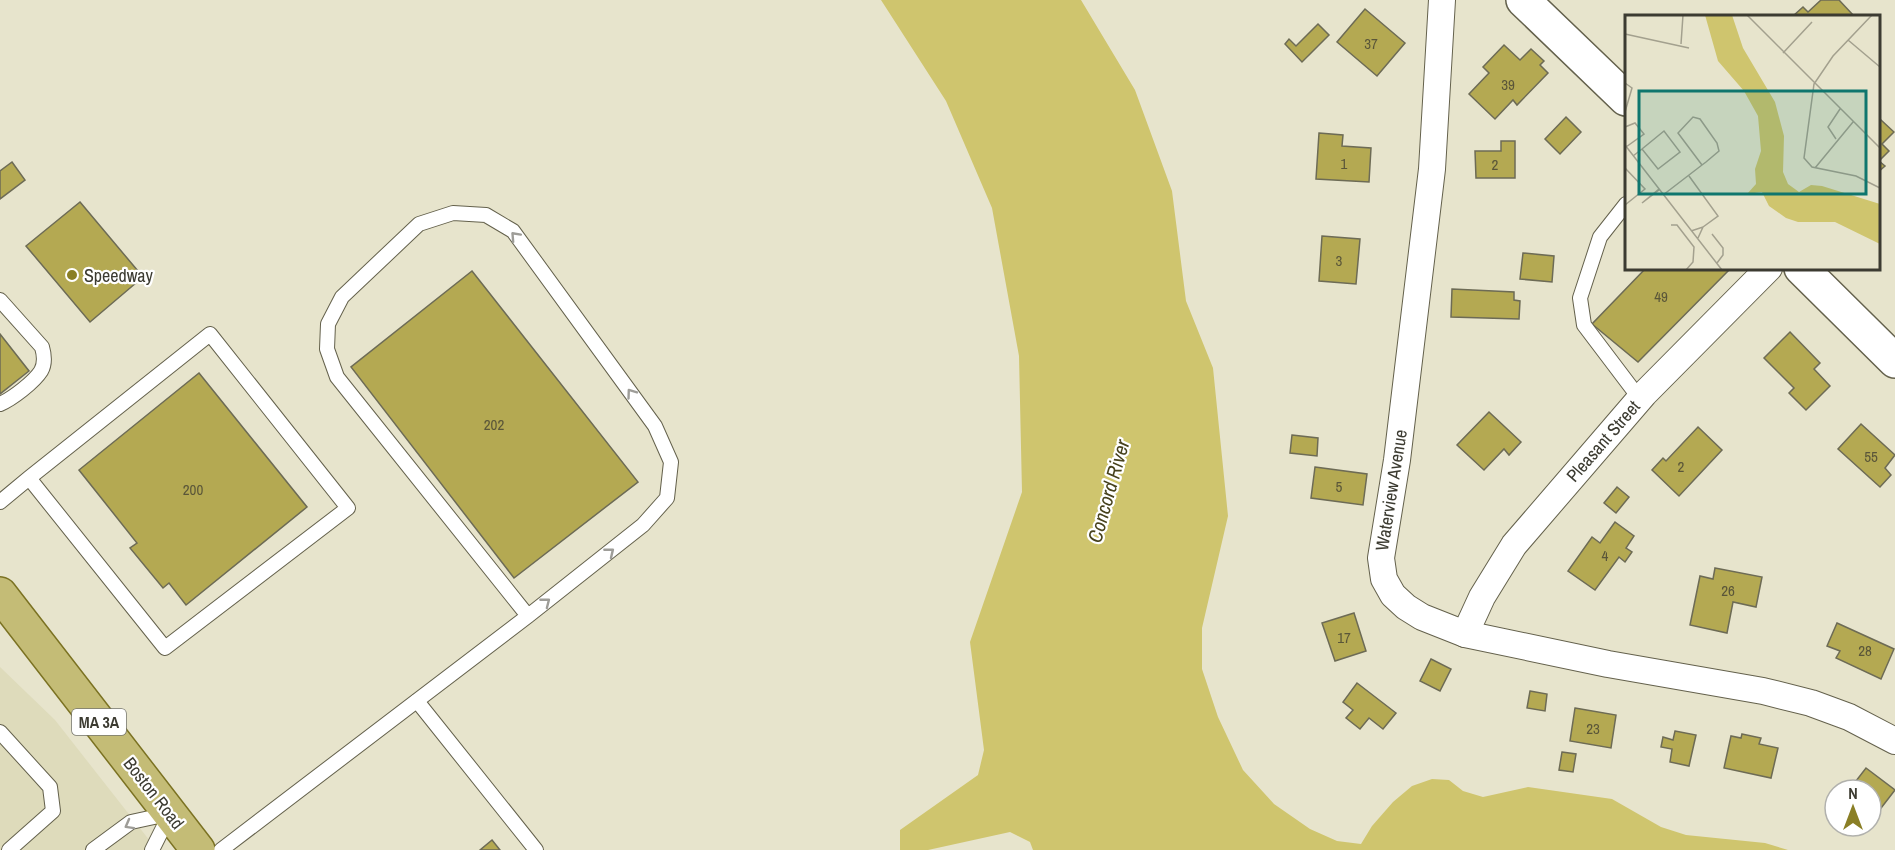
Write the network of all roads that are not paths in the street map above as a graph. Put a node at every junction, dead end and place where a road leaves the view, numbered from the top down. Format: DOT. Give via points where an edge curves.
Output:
graph roads {
  1 [pos="1442,0"];
  2 [pos="1524,0"];
  3 [pos="1625,98"];
  4 [pos="1625,205"];
  5 [pos="1767,270"];
  6 [pos="1803,270"];
  7 [pos="0,300"];
  8 [pos="1895,361"];
  9 [pos="1640,399"];
  10 [pos="0,404"];
  11 [pos="29,478"];
  12 [pos="0,502"];
  13 [pos="0,594"];
  14 [pos="528,616"];
  15 [pos="1465,634"];
  16 [pos="417,701"];
  17 [pos="0,732"];
  18 [pos="1895,741"];
  19 [pos="170,814"];
  20 [pos="9,850"];
  21 [pos="93,850"];
  22 [pos="152,850"];
  23 [pos="198,850"];
  24 [pos="221,850"];
  25 [pos="536,850"];
  1 -- 15 [label="street, Waterview Avenue" via="1430,189 1381,558 1384,579 1406,607"];
  2 -- 3 [label="street"];
  4 -- 9 [label="lane" via="1600,237 1580,298 1584,325"];
  5 -- 9 [label="street, Pleasant Street"];
  6 -- 8 [label="street"];
  7 -- 10 [label="lane" via="42,347 44,357 42,370 13,398"];
  9 -- 15 [label="street, Pleasant Street" via="1514,545"];
  11 -- 11 [label="lane" via="210,334 348,508 165,648"];
  11 -- 12 [label="lane"];
  13 -- 19 [label="main road, Boston Road / MA 3A"];
  14 -- 14 [label="lane, one-way" via="643,525 667,498 670,462 655,426 513,231 486,215 453,213 419,224 342,297 328,324 327,349 337,376"];
  14 -- 16 [label="lane"];
  15 -- 18 [label="street, Waterview Avenue" via="1763,691 1849,717"];
  16 -- 24 [label="lane"];
  16 -- 25 [label="lane"];
  17 -- 20 [label="lane" via="50,788 53,811"];
  19 -- 21 [label="lane, one-way" via="131,822"];
  19 -- 22 [label="lane"];
  19 -- 23 [label="main road, Boston Road / MA 3A"];
}
